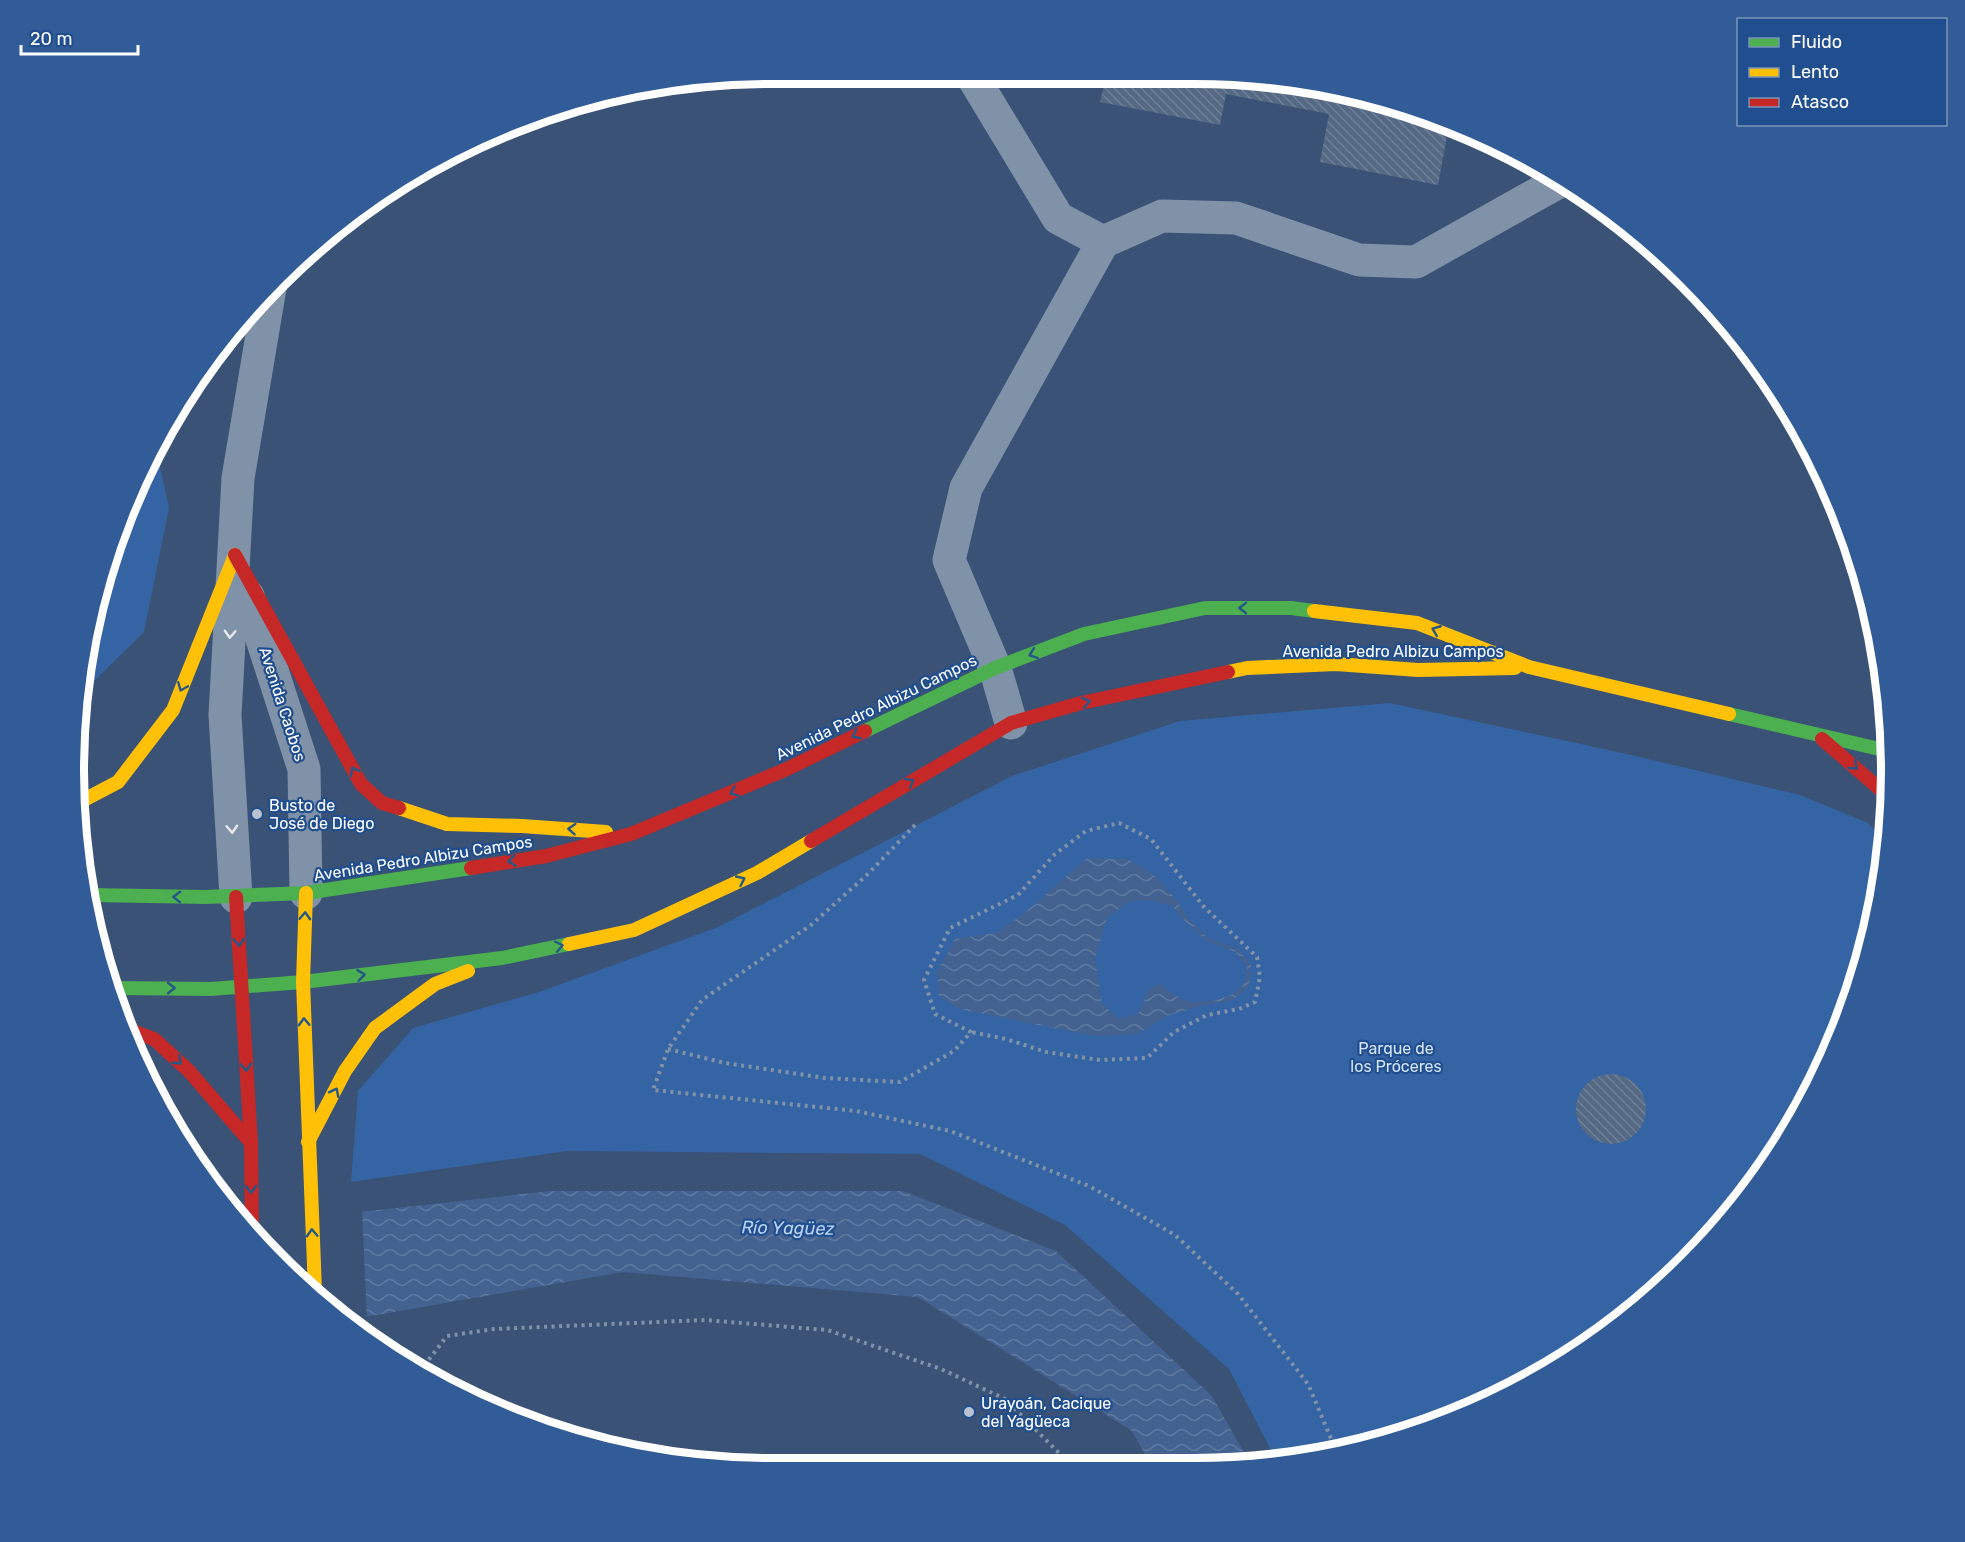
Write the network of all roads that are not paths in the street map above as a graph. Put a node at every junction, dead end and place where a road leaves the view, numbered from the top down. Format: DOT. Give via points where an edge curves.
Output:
graph roads {
  1 [pos="977,84"];
  2 [pos="1553,185"];
  3 [pos="1103,242"];
  4 [pos="267,304"];
  5 [pos="235,555"];
  6 [pos="1529,667"];
  7 [pos="995,668"];
  8 [pos="1011,723"];
  9 [pos="1818,736"];
  10 [pos="1881,750"];
  11 [pos="1881,790"];
  12 [pos="85,800"];
  13 [pos="631,834"];
  14 [pos="306,893"];
  15 [pos="95,895"];
  16 [pos="236,897"];
  17 [pos="502,958"];
  18 [pos="303,982"];
  19 [pos="119,988"];
  20 [pos="241,988"];
  21 [pos="135,1032"];
  22 [pos="251,1143"];
  23 [pos="308,1144"];
  24 [pos="252,1221"];
  25 [pos="315,1285"];
  1 -- 3 [label="street" via="1058,218"];
  2 -- 3 [label="street" via="1416,262 1359,260 1236,218 1162,216"];
  3 -- 7 [label="street" via="966,488 949,560"];
  4 -- 5 [label="street, Avenida Caobos" via="238,478"];
  5 -- 12 [label="main road, one-way" via="173,710 118,782"];
  13 -- 5 [label="main road, one-way" via="447,824 382,803 361,784"];
  5 -- 14 [label="street, Avenida Caobos" via="304,769"];
  5 -- 16 [label="street, Avenida Caobos, one-way" via="225,715"];
  6 -- 7 [label="main road, Avenida Pedro Albizu Campos, one-way" via="1417,622 1291,608 1205,608 1084,634"];
  8 -- 6 [label="main road, Avenida Pedro Albizu Campos, one-way" via="1081,703 1247,668 1336,664 1418,670"];
  6 -- 9 [label="main road, Avenida Pedro Albizu Campos"];
  7 -- 8 [label="street"];
  7 -- 13 [label="main road, Avenida Pedro Albizu Campos, one-way" via="787,769"];
  17 -- 8 [label="main road, Avenida Pedro Albizu Campos, one-way" via="634,930 706,897 757,873"];
  9 -- 10 [label="main road, Avenida Pedro Albizu Campos"];
  9 -- 11 [label="main road, one-way"];
  13 -- 14 [label="main road, Avenida Pedro Albizu Campos, one-way" via="546,856"];
  14 -- 16 [label="main road, Avenida Pedro Albizu Campos"];
  18 -- 14 [label="main road, one-way"];
  16 -- 15 [label="main road, Avenida Pedro Albizu Campos, one-way"];
  16 -- 20 [label="main road, one-way"];
  18 -- 17 [label="main road, Avenida Pedro Albizu Campos, one-way"];
  23 -- 17 [label="main road, one-way" via="345,1071 375,1028 435,984"];
  18 -- 20 [label="main road, Avenida Pedro Albizu Campos"];
  23 -- 18 [label="main road, one-way"];
  19 -- 20 [label="main road, Avenida Pedro Albizu Campos, one-way"];
  20 -- 22 [label="main road, one-way"];
  21 -- 22 [label="main road, one-way" via="154,1039 189,1071"];
  22 -- 24 [label="main road, one-way"];
  25 -- 23 [label="main road, one-way"];
}
